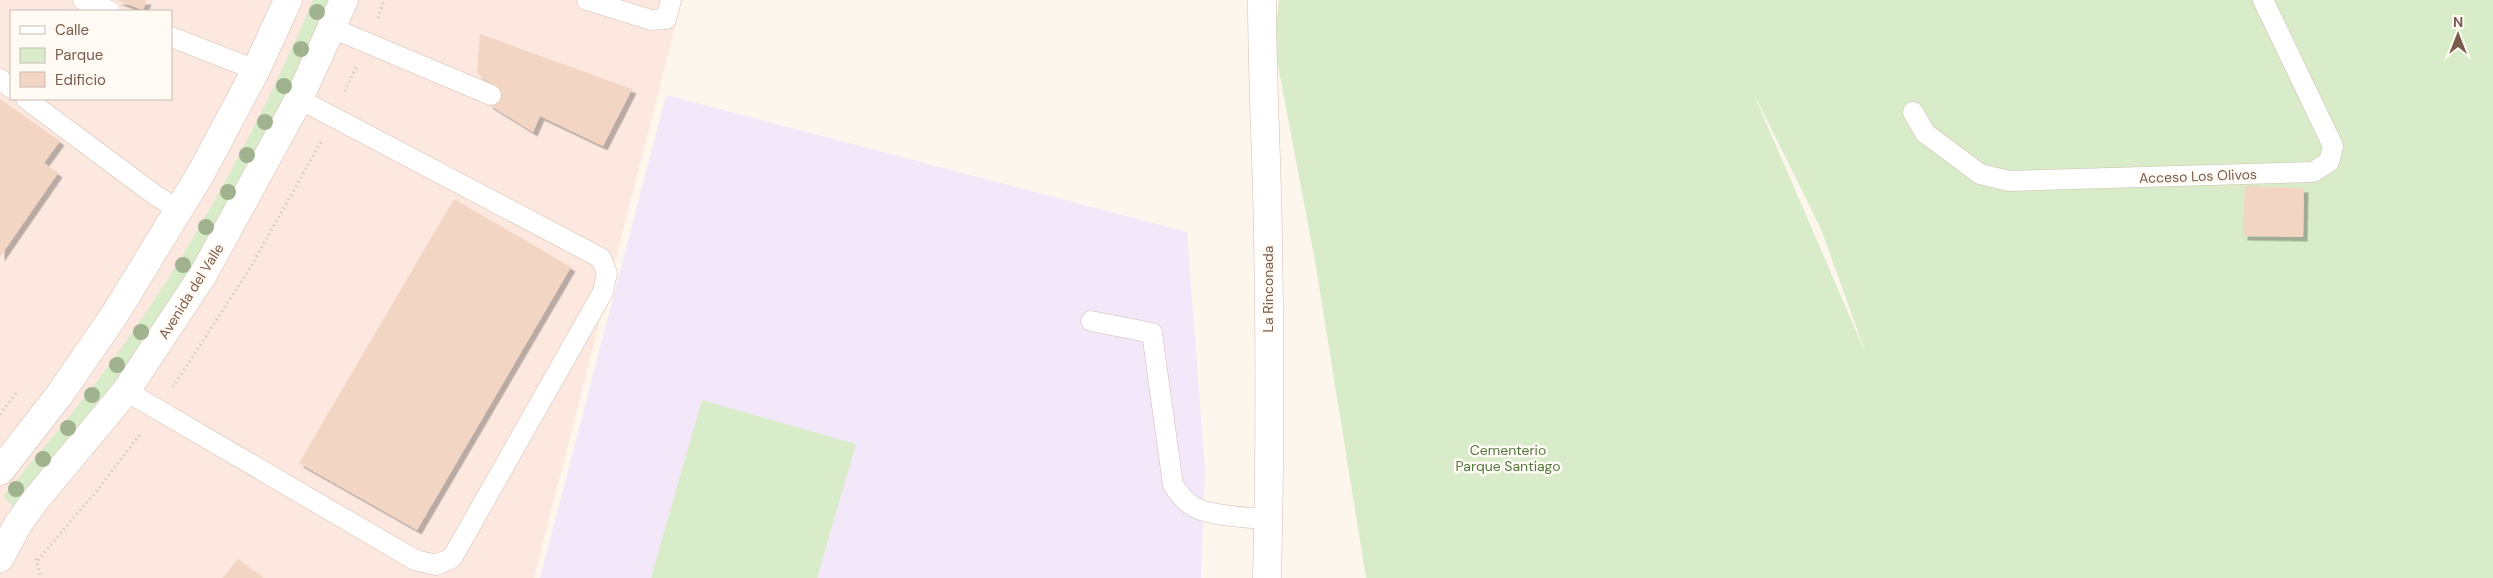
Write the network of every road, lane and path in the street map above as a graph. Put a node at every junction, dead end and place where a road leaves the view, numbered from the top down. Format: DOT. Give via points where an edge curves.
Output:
graph roads {
  1 [pos="83,0"];
  2 [pos="288,0"];
  3 [pos="344,0"];
  4 [pos="587,0"];
  5 [pos="671,0"];
  6 [pos="1262,0"];
  7 [pos="2263,0"];
  8 [pos="108,10"];
  9 [pos="332,28"];
  10 [pos="172,37"];
  11 [pos="256,70"];
  12 [pos="0,79"];
  13 [pos="10,87"];
  14 [pos="491,96"];
  15 [pos="27,100"];
  16 [pos="300,100"];
  17 [pos="1913,112"];
  18 [pos="179,210"];
  19 [pos="1090,321"];
  20 [pos="126,392"];
  21 [pos="0,471"];
  22 [pos="1268,519"];
  23 [pos="0,558"];
  24 [pos="1266,578"];
  1 -- 8 [label="lane"];
  2 -- 11 [label="street"];
  3 -- 9 [label="street, Avenida del Valle"];
  4 -- 5 [label="lane" via="651,20 666,19"];
  6 -- 22 [label="street, La Rinconada" via="1268,236"];
  7 -- 17 [label="lane, Acceso Los Olivos" via="2334,146 2329,162 2313,172 2009,181 1980,174 1925,133"];
  9 -- 14 [label="lane"];
  9 -- 16 [label="street, Avenida del Valle"];
  10 -- 11 [label="lane"];
  11 -- 18 [label="street"];
  12 -- 13 [label="lane"];
  15 -- 18 [label="lane"];
  16 -- 20 [label="street, Avenida del Valle" via="204,273"];
  16 -- 20 [label="lane" via="601,258 607,273 603,292 452,558 436,565 415,560"];
  18 -- 21 [label="street" via="96,343"];
  19 -- 22 [label="lane" via="1152,333 1173,485 1182,499 1196,508 1237,517"];
  20 -- 23 [label="street, Avenida del Valle" via="37,498 18,524"];
  22 -- 24 [label="street, La Rinconada"];
}
